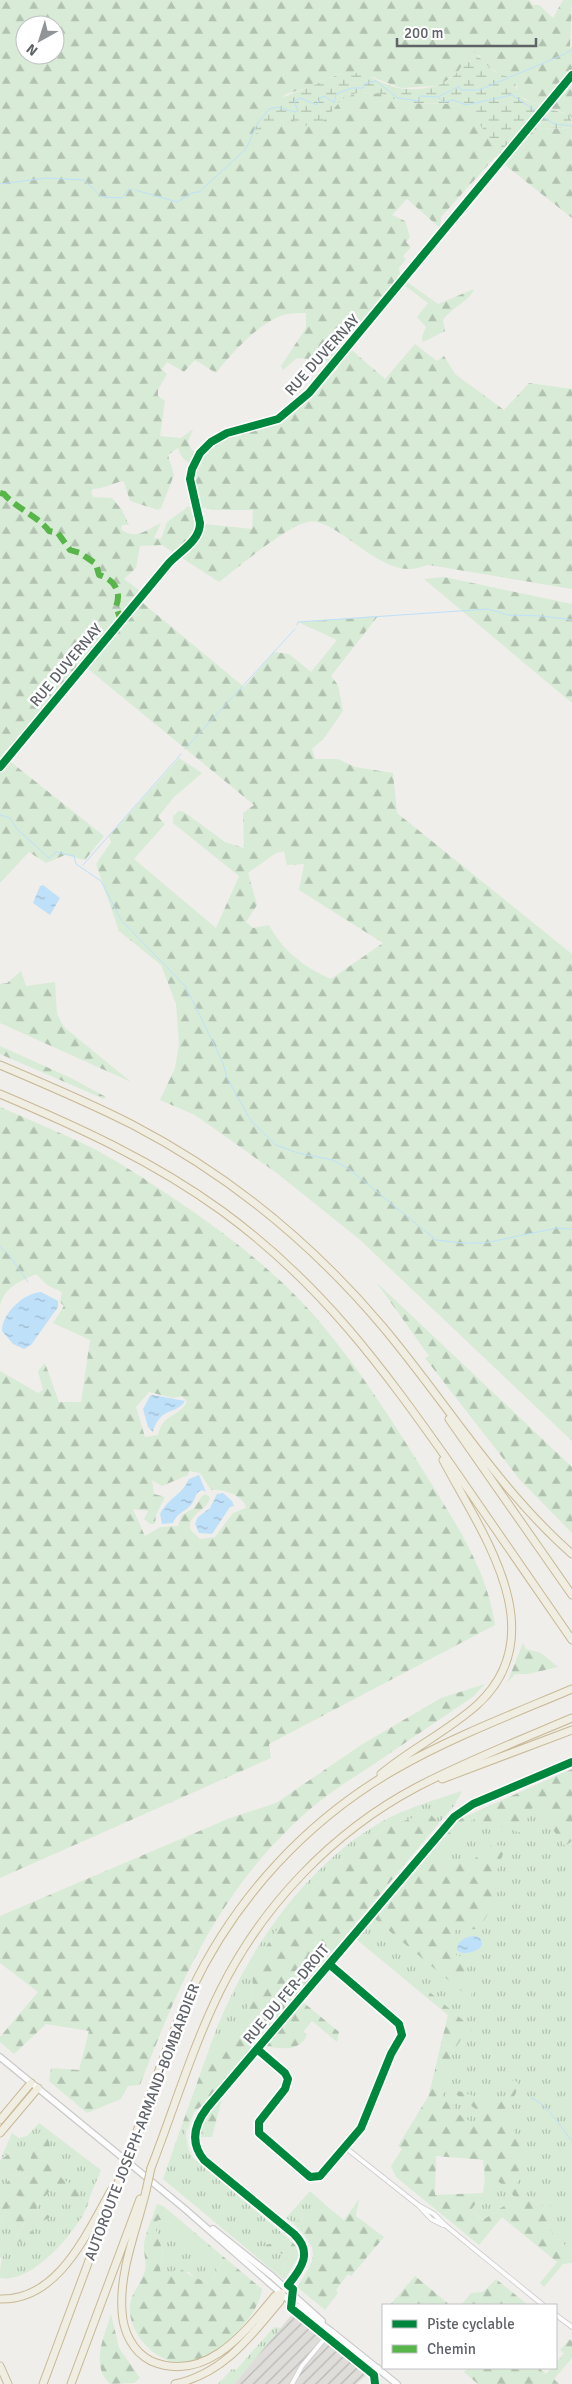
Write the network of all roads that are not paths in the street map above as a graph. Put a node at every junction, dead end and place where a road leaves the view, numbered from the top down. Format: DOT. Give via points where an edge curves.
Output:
graph roads {
  1 [pos="572,75"];
  2 [pos="0,766"];
  3 [pos="0,1065"];
  4 [pos="0,1094"];
  5 [pos="411,1363"];
  6 [pos="428,1433"];
  7 [pos="572,1554"];
  8 [pos="572,1595"];
  9 [pos="572,1640"];
  10 [pos="572,1689"];
  11 [pos="572,1718"];
  12 [pos="572,1730"];
  13 [pos="572,1762"];
  14 [pos="415,1788"];
  15 [pos="356,1794"];
  16 [pos="329,1964"];
  17 [pos="257,2049"];
  18 [pos="0,2057"];
  19 [pos="34,2085"];
  20 [pos="0,2120"];
  21 [pos="0,2133"];
  22 [pos="346,2148"];
  23 [pos="122,2172"];
  24 [pos="145,2191"];
  25 [pos="284,2291"];
  26 [pos="0,2299"];
  27 [pos="542,2304"];
  28 [pos="557,2316"];
  29 [pos="572,2328"];
  30 [pos="331,2330"];
  31 [pos="0,2366"];
  32 [pos="378,2368"];
  33 [pos="8,2384"];
  34 [pos="43,2384"];
  35 [pos="71,2384"];
  36 [pos="175,2384"];
  37 [pos="292,2384"];
  38 [pos="375,2384"];
  39 [pos="397,2384"];
  1 -- 2 [label="street, RUE DUVERNAY" via="309,393 278,419 226,432 200,453 190,479 200,523 195,539 168,563"];
  3 -- 5 [label="highway" via="132,1124 223,1180 325,1264 373,1315"];
  4 -- 6 [label="highway" via="140,1158 246,1229 303,1279 345,1323"];
  5 -- 7 [label="highway" via="509,1487"];
  5 -- 8 [label="highway"];
  6 -- 9 [label="highway"];
  6 -- 15 [label="highway" via="484,1537 503,1580 512,1612 511,1648 498,1680 479,1703 399,1759"];
  10 -- 15 [label="highway, AUTOROUTE JOSEPH-ARMAND-BOMBARDIER" via="425,1753"];
  11 -- 14 [label="highway, AUTOROUTE JOSEPH-ARMAND-BOMBARDIER"];
  12 -- 14 [label="highway"];
  13 -- 16 [label="street, RUE DU FER-DROIT" via="477,1802 457,1814"];
  14 -- 24 [label="highway, AUTOROUTE JOSEPH-ARMAND-BOMBARDIER, bridge" via="366,1819 328,1850 292,1885 258,1928 212,2008"];
  15 -- 23 [label="highway, AUTOROUTE JOSEPH-ARMAND-BOMBARDIER, bridge" via="289,1850 249,1896 220,1938 186,2003"];
  16 -- 17 [label="street, RUE DU FER-DROIT"];
  16 -- 22 [label="street" via="398,2024 402,2032 365,2121"];
  17 -- 22 [label="street" via="286,2073 288,2079 285,2090 259,2122 258,2130 262,2136 314,2178 323,2174"];
  17 -- 25 [label="street, RUE DU FER-DROIT" via="201,2117 195,2142 206,2162 302,2243 303,2263"];
  18 -- 19 [label="main road"];
  19 -- 20 [label="highway"];
  19 -- 21 [label="highway"];
  19 -- 25 [label="main road"];
  22 -- 27 [label="street" via="434,2214"];
  23 -- 26 [label="highway" via="80,2245 59,2272 29,2294"];
  23 -- 34 [label="highway, AUTOROUTE JOSEPH-ARMAND-BOMBARDIER"];
  24 -- 25 [label="highway" via="126,2268 121,2304 126,2332 134,2347 146,2358 160,2366 178,2370 208,2364 232,2346 275,2296"];
  24 -- 35 [label="highway, AUTOROUTE JOSEPH-ARMAND-BOMBARDIER"];
  25 -- 30 [label="main road" via="306,2314"];
  25 -- 36 [label="highway" via="280,2301 233,2356 205,2374"];
  28 -- 29 [label="street"];
  30 -- 32 [label="main road"];
  30 -- 37 [label="street"];
  31 -- 33 [label="highway"];
  32 -- 38 [label="main road" via="374,2374"];
  32 -- 39 [label="main road"];
}
